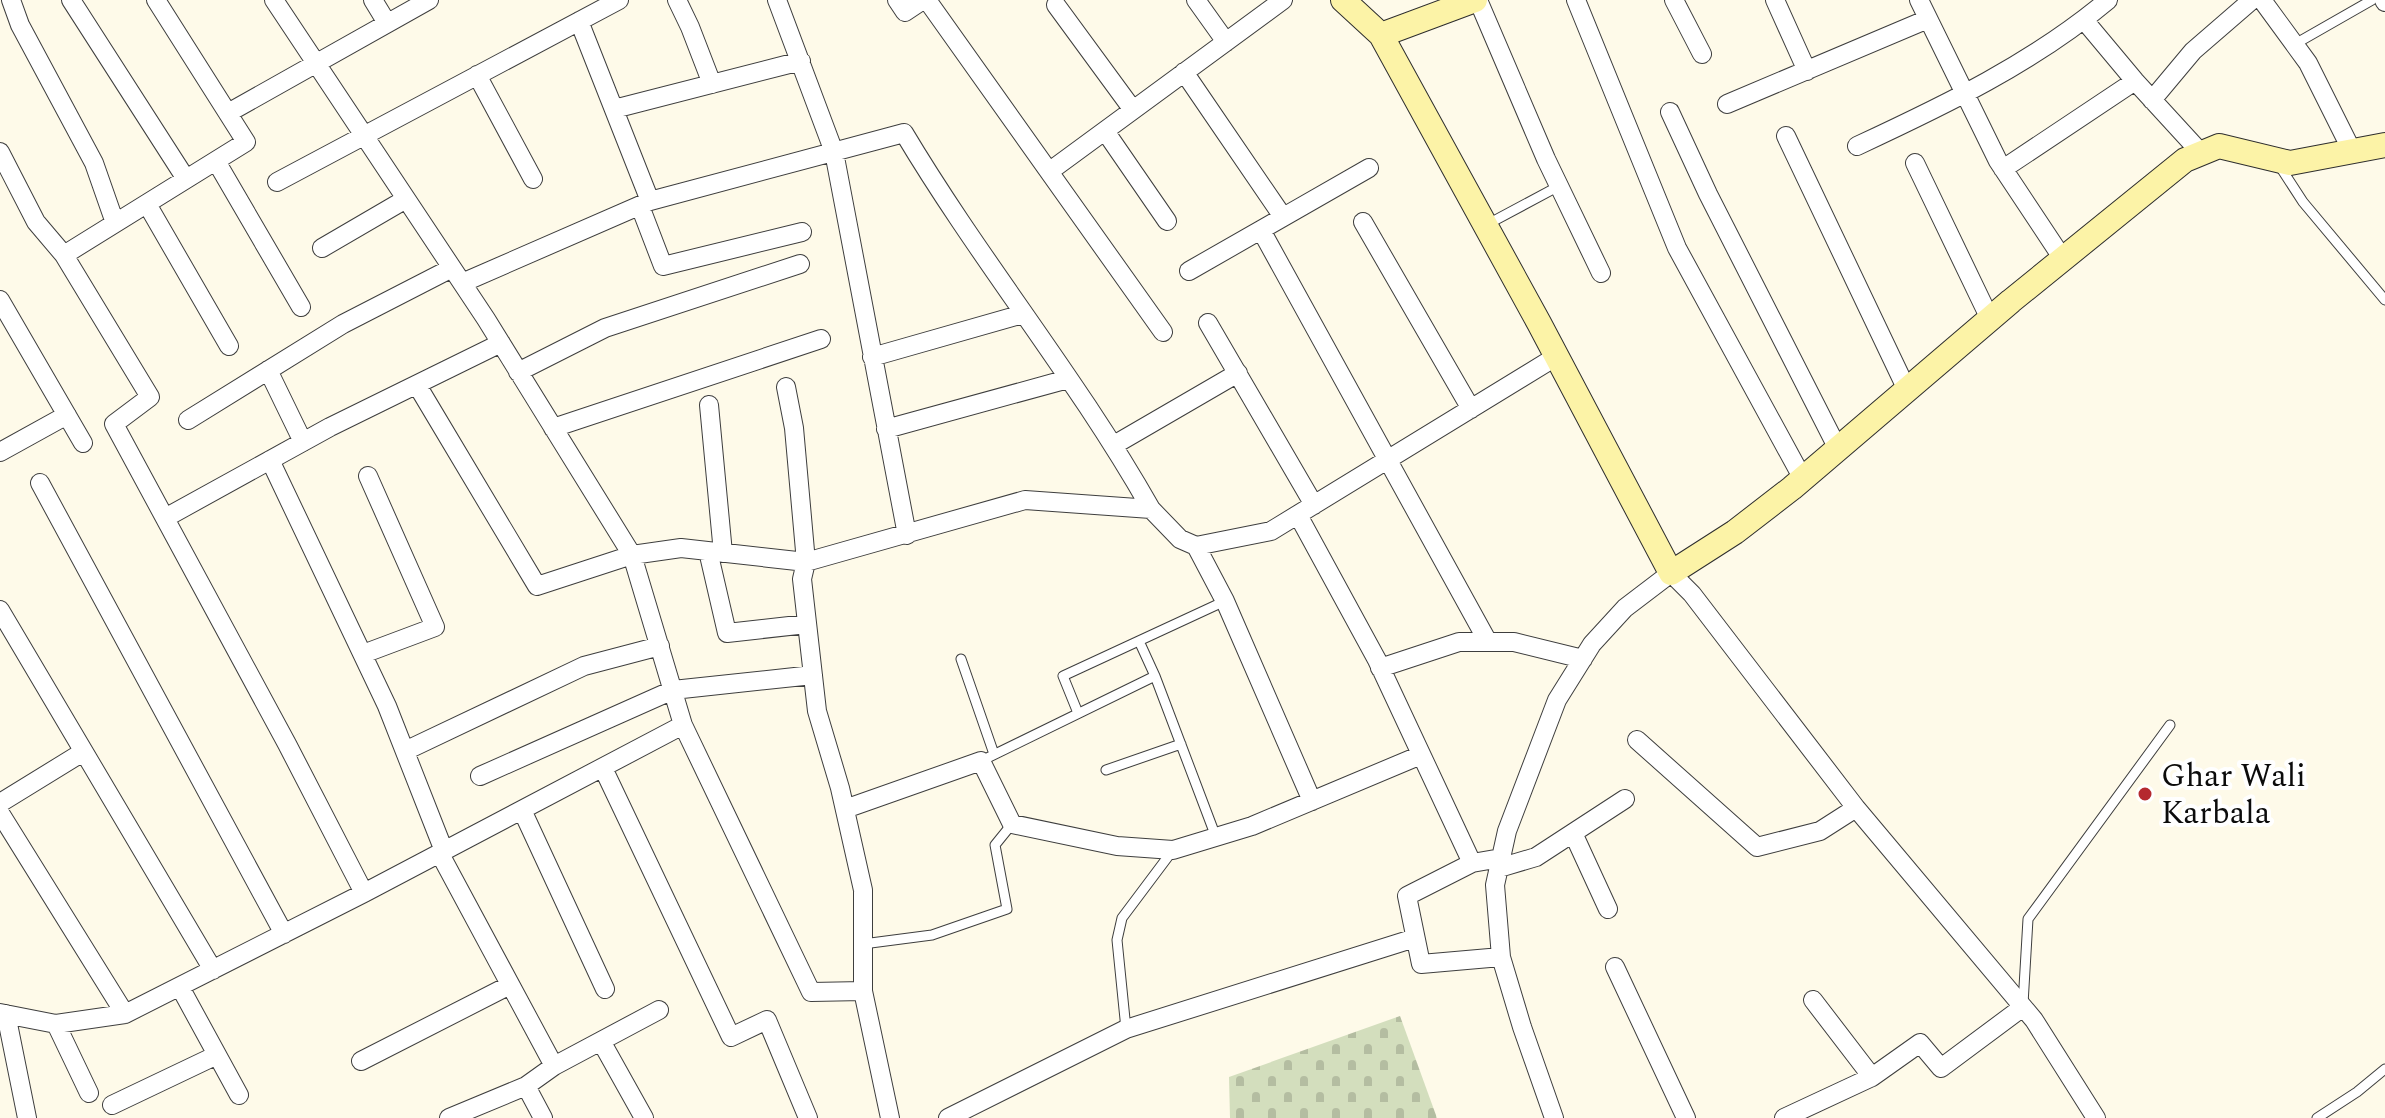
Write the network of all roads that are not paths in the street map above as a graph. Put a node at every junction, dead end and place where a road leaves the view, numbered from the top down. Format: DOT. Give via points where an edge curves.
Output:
graph roads {
  1 [pos="11,0"];
  2 [pos="71,0"];
  3 [pos="156,0"];
  4 [pos="274,0"];
  5 [pos="373,0"];
  6 [pos="429,0"];
  7 [pos="619,0"];
  8 [pos="677,0"];
  9 [pos="777,0"];
  10 [pos="897,0"];
  11 [pos="925,0"];
  12 [pos="1196,0"];
  13 [pos="1283,0"];
  14 [pos="1343,0"];
  15 [pos="1477,0"];
  16 [pos="1576,0"];
  17 [pos="1674,0"];
  18 [pos="1775,0"];
  19 [pos="1919,0"];
  20 [pos="2108,0"];
  21 [pos="2252,0"];
  22 [pos="2262,0"];
  23 [pos="2372,0"];
  24 [pos="1056,5"];
  25 [pos="1363,9"];
  26 [pos="1928,19"];
  27 [pos="2084,20"];
  28 [pos="579,21"];
  29 [pos="387,23"];
  30 [pos="1381,35"];
  31 [pos="1226,42"];
  32 [pos="2295,45"];
  33 [pos="1702,54"];
  34 [pos="801,61"];
  35 [pos="316,63"];
  36 [pos="1807,71"];
  37 [pos="1184,72"];
  38 [pos="477,75"];
  39 [pos="2135,81"];
  40 [pos="712,84"];
  41 [pos="1965,95"];
  42 [pos="2152,100"];
  43 [pos="1727,104"];
  44 [pos="614,109"];
  45 [pos="1133,110"];
  46 [pos="1670,112"];
  47 [pos="228,113"];
  48 [pos="1105,131"];
  49 [pos="364,135"];
  50 [pos="1786,136"];
  51 [pos="1857,146"];
  52 [pos="2381,149"];
  53 [pos="2352,151"];
  54 [pos="0,152"];
  55 [pos="834,152"];
  56 [pos="2201,153"];
  57 [pos="2275,159"];
  58 [pos="216,161"];
  59 [pos="1915,163"];
  60 [pos="1369,168"];
  61 [pos="2003,169"];
  62 [pos="1050,171"];
  63 [pos="186,179"];
  64 [pos="533,179"];
  65 [pos="277,182"];
  66 [pos="1559,186"];
  67 [pos="406,199"];
  68 [pos="147,204"];
  69 [pos="645,204"];
  70 [pos="1283,217"];
  71 [pos="1167,221"];
  72 [pos="1363,222"];
  73 [pos="115,223"];
  74 [pos="1486,225"];
  75 [pos="1261,230"];
  76 [pos="802,232"];
  77 [pos="322,248"];
  78 [pos="64,255"];
  79 [pos="2063,259"];
  80 [pos="800,264"];
  81 [pos="1189,271"];
  82 [pos="1601,273"];
  83 [pos="457,276"];
  84 [pos="0,300"];
  85 [pos="2385,300"];
  86 [pos="301,307"];
  87 [pos="1023,314"];
  88 [pos="1990,319"];
  89 [pos="1208,323"];
  90 [pos="1163,332"];
  91 [pos="821,339"];
  92 [pos="501,343"];
  93 [pos="229,346"];
  94 [pos="1557,356"];
  95 [pos="872,357"];
  96 [pos="268,370"];
  97 [pos="518,372"];
  98 [pos="1238,373"];
  99 [pos="1068,379"];
  100 [pos="417,385"];
  101 [pos="786,387"];
  102 [pos="1907,390"];
  103 [pos="709,405"];
  104 [pos="1471,409"];
  105 [pos="67,415"];
  106 [pos="188,420"];
  107 [pos="553,428"];
  108 [pos="886,429"];
  109 [pos="303,442"];
  110 [pos="83,443"];
  111 [pos="1114,445"];
  112 [pos="1,448"];
  113 [pos="1838,449"];
  114 [pos="1389,459"];
  115 [pos="270,460"];
  116 [pos="368,476"];
  117 [pos="1803,479"];
  118 [pos="40,483"];
  119 [pos="1314,505"];
  120 [pos="1151,509"];
  121 [pos="1298,515"];
  122 [pos="165,518"];
  123 [pos="907,535"];
  124 [pos="1196,546"];
  125 [pos="715,552"];
  126 [pos="632,555"];
  127 [pos="806,562"];
  128 [pos="1671,573"];
  129 [pos="1225,601"];
  130 [pos="0,610"];
  131 [pos="807,624"];
  132 [pos="1139,641"];
  133 [pos="1488,642"];
  134 [pos="660,646"];
  135 [pos="363,654"];
  136 [pos="961,659"];
  137 [pos="1583,659"];
  138 [pos="1380,668"];
  139 [pos="813,675"];
  140 [pos="1155,676"];
  141 [pos="673,690"];
  142 [pos="1078,713"];
  143 [pos="683,725"];
  144 [pos="2170,725"];
  145 [pos="1637,740"];
  146 [pos="1181,744"];
  147 [pos="405,751"];
  148 [pos="83,752"];
  149 [pos="1421,755"];
  150 [pos="987,758"];
  151 [pos="603,768"];
  152 [pos="1106,770"];
  153 [pos="480,776"];
  154 [pos="1625,799"];
  155 [pos="1312,801"];
  156 [pos="0,803"];
  157 [pos="1856,808"];
  158 [pos="845,809"];
  159 [pos="522,810"];
  160 [pos="0,813"];
  161 [pos="1012,824"];
  162 [pos="1573,833"];
  163 [pos="1216,837"];
  164 [pos="1173,850"];
  165 [pos="442,852"];
  166 [pos="1472,863"];
  167 [pos="1500,863"];
  168 [pos="364,893"];
  169 [pos="1608,909"];
  170 [pos="284,934"];
  171 [pos="1415,938"];
  172 [pos="863,944"];
  173 [pos="1501,957"];
  174 [pos="1615,967"];
  175 [pos="213,970"];
  176 [pos="510,985"];
  177 [pos="180,987"];
  178 [pos="605,989"];
  179 [pos="863,991"];
  180 [pos="1813,1000"];
  181 [pos="2023,1007"];
  182 [pos="659,1010"];
  183 [pos="3,1013"];
  184 [pos="125,1014"];
  185 [pos="56,1024"];
  186 [pos="1126,1029"];
  187 [pos="601,1041"];
  188 [pos="217,1055"];
  189 [pos="361,1061"];
  190 [pos="554,1066"];
  191 [pos="2385,1069"];
  192 [pos="1872,1077"];
  193 [pos="526,1086"];
  194 [pos="89,1093"];
  195 [pos="239,1095"];
  196 [pos="112,1105"];
  197 [pos="480,1112"];
  198 [pos="27,1118"];
  199 [pos="449,1118"];
  200 [pos="543,1118"];
  201 [pos="644,1118"];
  202 [pos="808,1118"];
  203 [pos="890,1118"];
  204 [pos="948,1118"];
  205 [pos="1554,1118"];
  206 [pos="1686,1118"];
  207 [pos="1784,1118"];
  208 [pos="2096,1118"];
  209 [pos="2317,1118"];
  1 -- 73 [label="street" via="94,163"];
  2 -- 63 [label="street"];
  3 -- 47 [label="street"];
  4 -- 35 [label="street"];
  5 -- 29 [label="street"];
  6 -- 29 [label="street"];
  7 -- 28 [label="street"];
  8 -- 40 [label="street"];
  9 -- 34 [label="street"];
  10 -- 11 [label="street" via="905,12"];
  11 -- 62 [label="street"];
  12 -- 31 [label="street"];
  13 -- 31 [label="street"];
  14 -- 25 [label="street"];
  15 -- 30 [label="street"];
  15 -- 66 [label="street"];
  16 -- 117 [label="street" via="1677,248"];
  17 -- 33 [label="street"];
  18 -- 36 [label="street"];
  19 -- 26 [label="street"];
  20 -- 27 [label="street"];
  21 -- 42 [label="street" via="2193,51"];
  22 -- 32 [label="street"];
  23 -- 32 [label="lane"];
  24 -- 45 [label="street"];
  25 -- 30 [label="street"];
  26 -- 36 [label="street"];
  26 -- 41 [label="street"];
  27 -- 39 [label="street"];
  27 -- 41 [label="street"];
  28 -- 38 [label="street"];
  28 -- 44 [label="street"];
  29 -- 35 [label="street"];
  30 -- 74 [label="street"];
  31 -- 37 [label="street"];
  32 -- 53 [label="street"];
  34 -- 40 [label="street"];
  34 -- 55 [label="street"];
  35 -- 47 [label="street"];
  35 -- 49 [label="street"];
  36 -- 43 [label="street"];
  37 -- 45 [label="street"];
  37 -- 70 [label="street"];
  38 -- 49 [label="street"];
  38 -- 64 [label="street"];
  39 -- 42 [label="street"];
  39 -- 61 [label="street"];
  40 -- 44 [label="street"];
  41 -- 51 [label="street"];
  41 -- 61 [label="street"];
  42 -- 56 [label="street"];
  44 -- 69 [label="street"];
  45 -- 48 [label="street"];
  46 -- 113 [label="street"];
  47 -- 58 [label="street" via="246,142"];
  48 -- 62 [label="street"];
  48 -- 71 [label="street"];
  49 -- 65 [label="street"];
  49 -- 67 [label="street"];
  50 -- 102 [label="street"];
  52 -- 53 [label="street"];
  53 -- 57 [label="street" via="2290,163"];
  54 -- 78 [label="street" via="36,222"];
  55 -- 69 [label="street"];
  55 -- 87 [label="street" via="904,133"];
  55 -- 95 [label="street"];
  56 -- 57 [label="street" via="2219,146"];
  56 -- 79 [label="street" via="2185,160"];
  57 -- 85 [label="lane" via="2303,202"];
  58 -- 63 [label="street"];
  58 -- 86 [label="street"];
  59 -- 88 [label="street"];
  60 -- 70 [label="street"];
  61 -- 79 [label="street"];
  62 -- 90 [label="street"];
  63 -- 68 [label="street"];
  66 -- 74 [label="lane"];
  66 -- 82 [label="street"];
  67 -- 77 [label="street"];
  67 -- 83 [label="street"];
  68 -- 73 [label="street"];
  68 -- 93 [label="street"];
  69 -- 76 [label="street" via="663,266"];
  69 -- 83 [label="street"];
  70 -- 75 [label="street"];
  72 -- 104 [label="street"];
  73 -- 78 [label="street"];
  74 -- 94 [label="street"];
  75 -- 81 [label="street"];
  75 -- 114 [label="street"];
  78 -- 122 [label="street" via="150,397 114,424"];
  79 -- 88 [label="street"];
  80 -- 97 [label="street" via="605,328"];
  83 -- 92 [label="street"];
  83 -- 96 [label="street" via="343,324"];
  84 -- 105 [label="street"];
  87 -- 95 [label="street"];
  87 -- 99 [label="street"];
  88 -- 102 [label="street"];
  89 -- 98 [label="street"];
  91 -- 107 [label="street"];
  92 -- 97 [label="street"];
  92 -- 100 [label="street"];
  94 -- 104 [label="street"];
  94 -- 128 [label="street"];
  95 -- 108 [label="street"];
  96 -- 106 [label="street"];
  96 -- 109 [label="street"];
  97 -- 107 [label="street"];
  98 -- 111 [label="street"];
  98 -- 119 [label="street"];
  99 -- 108 [label="street"];
  99 -- 111 [label="street"];
  100 -- 109 [label="street"];
  100 -- 126 [label="street" via="537,586"];
  101 -- 127 [label="street"];
  102 -- 113 [label="street"];
  103 -- 125 [label="street"];
  104 -- 114 [label="street"];
  105 -- 110 [label="street"];
  105 -- 112 [label="street"];
  107 -- 126 [label="street"];
  108 -- 123 [label="street"];
  109 -- 115 [label="street"];
  111 -- 120 [label="street"];
  113 -- 117 [label="street"];
  114 -- 119 [label="street"];
  114 -- 133 [label="street"];
  115 -- 122 [label="street"];
  115 -- 135 [label="street"];
  116 -- 135 [label="street" via="435,627"];
  117 -- 128 [label="street"];
  118 -- 170 [label="street"];
  119 -- 121 [label="street"];
  120 -- 123 [label="street" via="1025,500"];
  120 -- 124 [label="street" via="1180,539"];
  121 -- 124 [label="street" via="1271,531"];
  121 -- 138 [label="street"];
  122 -- 168 [label="street"];
  123 -- 127 [label="street"];
  124 -- 129 [label="street"];
  125 -- 126 [label="street" via="681,548"];
  125 -- 127 [label="street"];
  125 -- 131 [label="street" via="727,633"];
  126 -- 134 [label="street"];
  127 -- 131 [label="street" via="802,579"];
  128 -- 137 [label="street" via="1625,608"];
  128 -- 157 [label="street"];
  129 -- 132 [label="lane"];
  129 -- 155 [label="street"];
  130 -- 148 [label="street"];
  131 -- 139 [label="street"];
  132 -- 140 [label="lane"];
  132 -- 142 [label="lane" via="1063,676"];
  133 -- 137 [label="street" via="1514,642"];
  133 -- 138 [label="street" via="1459,642"];
  134 -- 141 [label="street"];
  134 -- 147 [label="street" via="584,666"];
  135 -- 147 [label="street"];
  136 -- 150 [label="lane"];
  137 -- 167 [label="street" via="1557,700"];
  138 -- 149 [label="street"];
  139 -- 141 [label="street"];
  139 -- 158 [label="street" via="817,711"];
  140 -- 142 [label="lane"];
  140 -- 146 [label="lane"];
  141 -- 143 [label="street"];
  141 -- 153 [label="street"];
  142 -- 150 [label="lane"];
  143 -- 151 [label="street"];
  143 -- 179 [label="street" via="811,992"];
  144 -- 181 [label="lane" via="2028,919"];
  145 -- 157 [label="street" via="1757,847 1820,831"];
  146 -- 152 [label="lane"];
  146 -- 163 [label="lane"];
  147 -- 165 [label="street"];
  148 -- 156 [label="street"];
  148 -- 175 [label="street"];
  149 -- 155 [label="street"];
  149 -- 166 [label="street"];
  150 -- 158 [label="street"];
  150 -- 161 [label="street"];
  151 -- 159 [label="street"];
  151 -- 202 [label="street" via="731,1037 767,1020"];
  154 -- 162 [label="street"];
  155 -- 163 [label="street"];
  157 -- 181 [label="street"];
  158 -- 172 [label="street" via="863,890"];
  159 -- 165 [label="street"];
  159 -- 178 [label="street"];
  160 -- 184 [label="street"];
  161 -- 164 [label="street" via="1117,846"];
  161 -- 172 [label="lane" via="995,845 1007,909 932,935"];
  162 -- 167 [label="street" via="1536,857"];
  162 -- 169 [label="street"];
  163 -- 164 [label="street"];
  164 -- 186 [label="lane" via="1122,918 1117,940"];
  165 -- 168 [label="street"];
  165 -- 176 [label="street"];
  166 -- 167 [label="street"];
  166 -- 171 [label="street" via="1407,896"];
  167 -- 173 [label="street" via="1495,885"];
  168 -- 170 [label="street"];
  170 -- 175 [label="street"];
  171 -- 173 [label="street" via="1421,964"];
  171 -- 186 [label="street"];
  172 -- 179 [label="street"];
  173 -- 205 [label="street"];
  174 -- 206 [label="street"];
  175 -- 177 [label="street"];
  176 -- 189 [label="street"];
  176 -- 190 [label="street"];
  177 -- 184 [label="street"];
  177 -- 188 [label="street"];
  179 -- 203 [label="street"];
  180 -- 192 [label="street"];
  181 -- 192 [label="street" via="1941,1068 1920,1043"];
  181 -- 208 [label="street"];
  182 -- 187 [label="street"];
  183 -- 185 [label="street"];
  183 -- 198 [label="street"];
  184 -- 185 [label="street"];
  185 -- 194 [label="street"];
  186 -- 204 [label="street"];
  187 -- 190 [label="street"];
  187 -- 201 [label="street"];
  188 -- 195 [label="street"];
  188 -- 196 [label="street"];
  190 -- 193 [label="street"];
  191 -- 209 [label="lane"];
  192 -- 207 [label="street"];
  193 -- 197 [label="street"];
  193 -- 200 [label="street"];
  197 -- 199 [label="street"];
}
